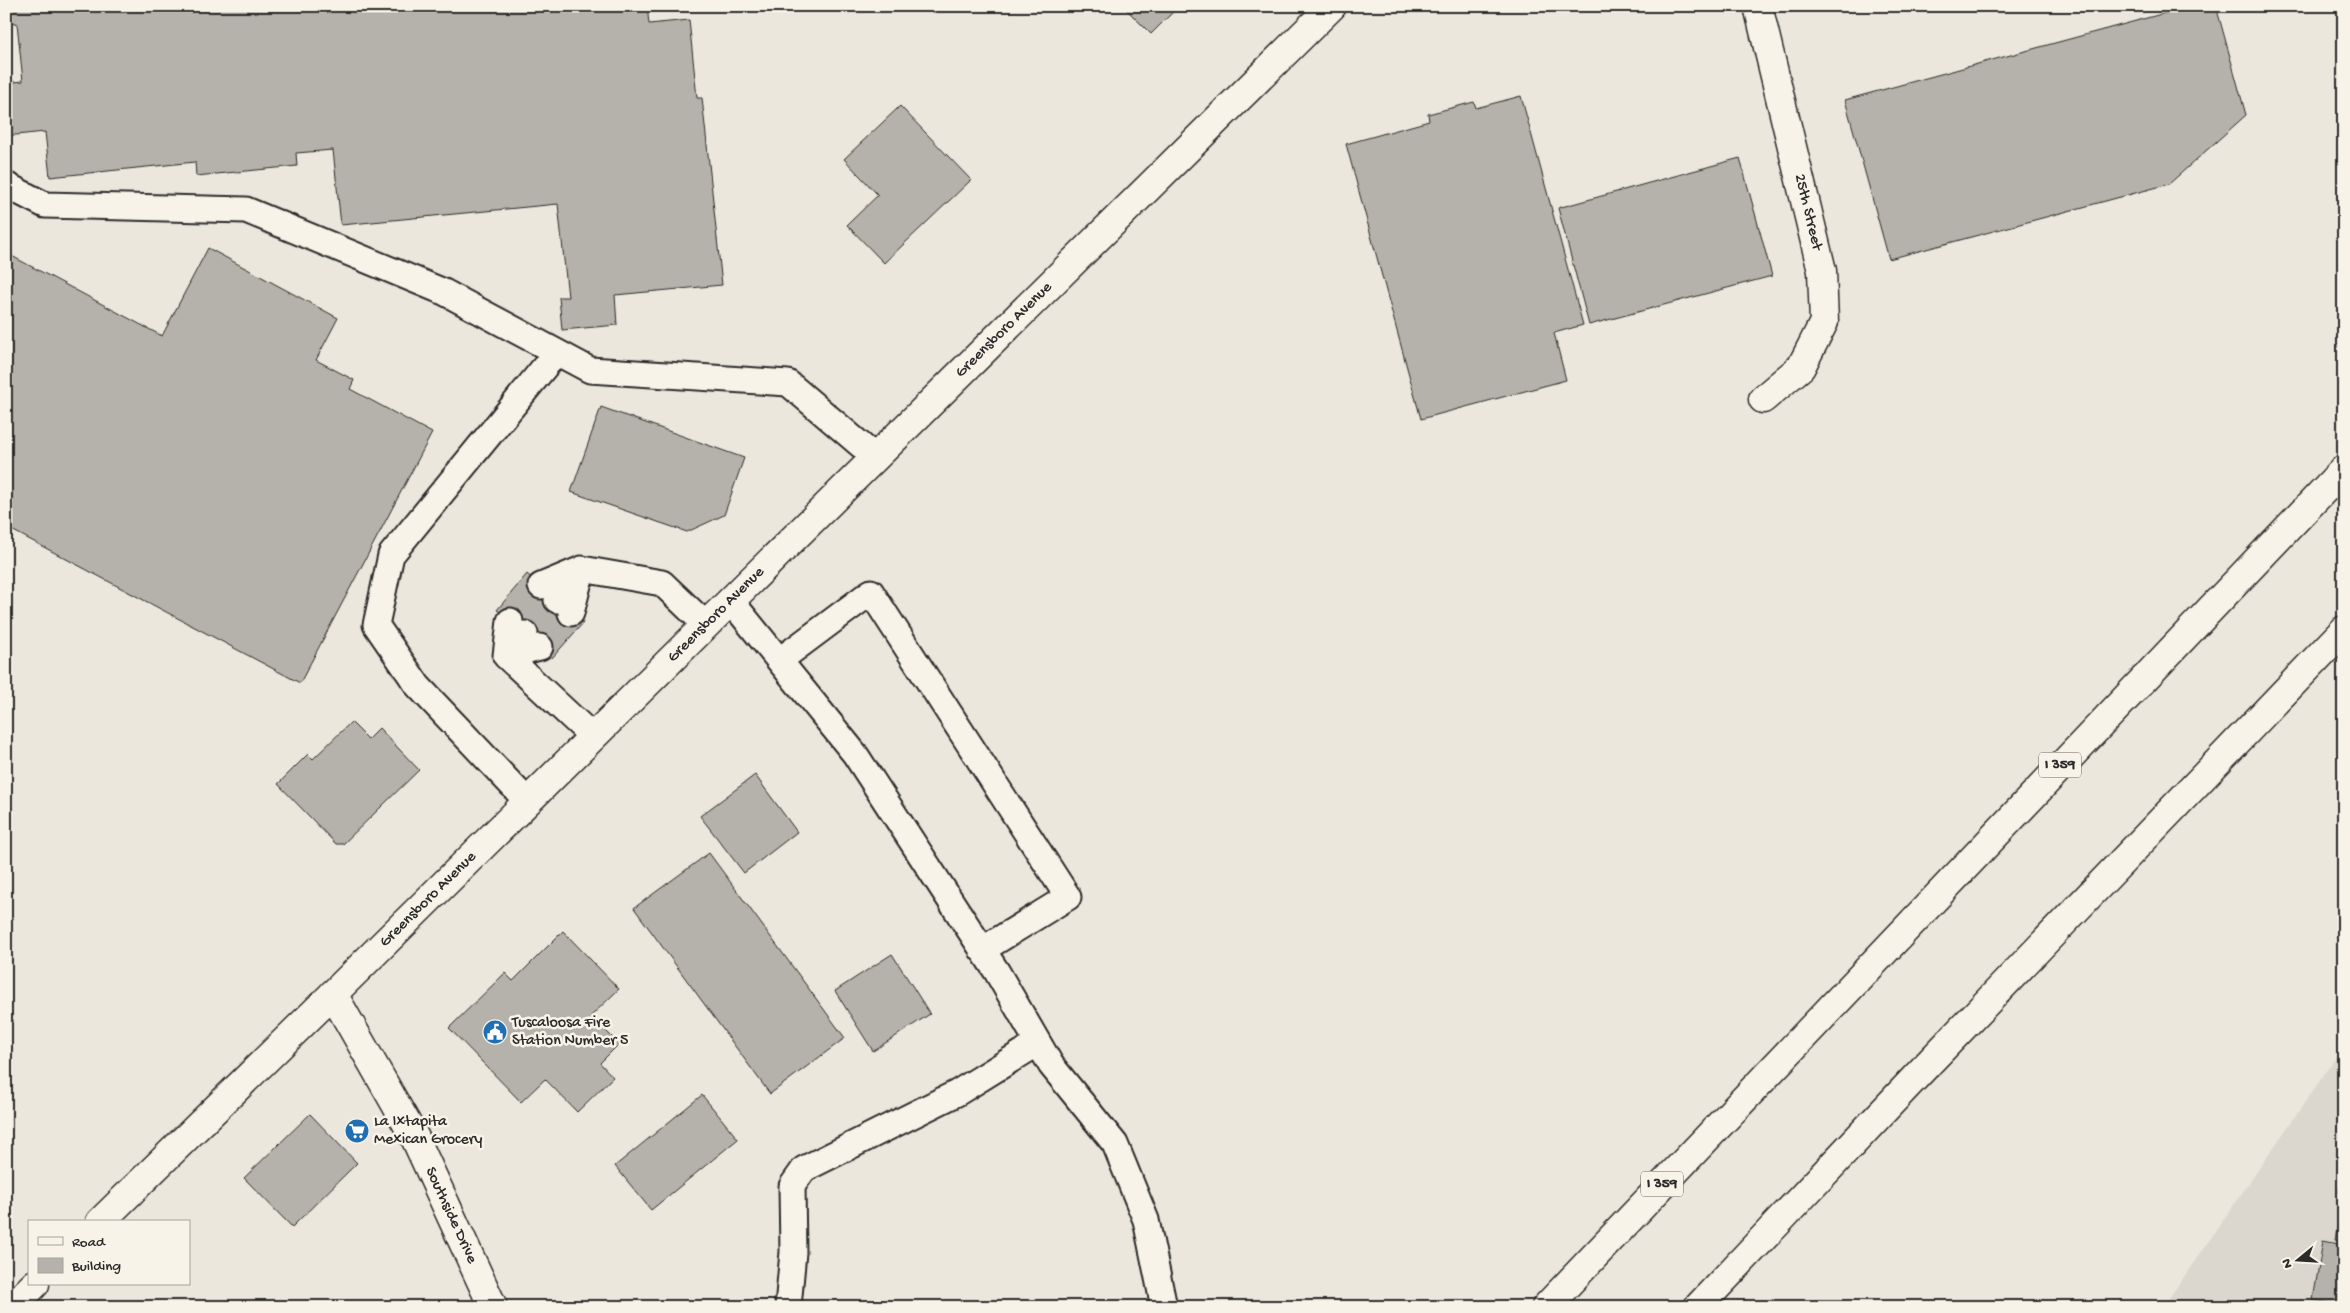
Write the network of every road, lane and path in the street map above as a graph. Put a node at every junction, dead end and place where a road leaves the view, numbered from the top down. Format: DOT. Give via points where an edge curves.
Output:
graph roads {
  1 [pos="1332,6"];
  2 [pos="1758,6"];
  3 [pos="6,185"];
  4 [pos="556,353"];
  5 [pos="1763,399"];
  6 [pos="876,458"];
  7 [pos="2344,469"];
  8 [pos="582,569"];
  9 [pos="731,601"];
  10 [pos="706,625"];
  11 [pos="2344,630"];
  12 [pos="525,634"];
  13 [pos="780,660"];
  14 [pos="593,737"];
  15 [pos="528,802"];
  16 [pos="982,950"];
  17 [pos="333,994"];
  18 [pos="1038,1044"];
  19 [pos="102,1220"];
  20 [pos="33,1286"];
  21 [pos="12,1307"];
  22 [pos="493,1307"];
  23 [pos="788,1307"];
  24 [pos="1164,1307"];
  25 [pos="1546,1307"];
  26 [pos="1698,1307"];
  1 -- 6 [label="main road, Greensboro Avenue"];
  2 -- 5 [label="main road, 25th Street" via="1822,271 1824,322 1801,367"];
  3 -- 4 [label="lane" via="46,205 246,210 444,292"];
  4 -- 6 [label="lane" via="590,370 788,383"];
  4 -- 15 [label="lane" via="391,555 376,625 418,686"];
  6 -- 9 [label="main road, Greensboro Avenue"];
  7 -- 25 [label="main road, I 359"];
  8 -- 8 [label="lane" via="556,600"];
  8 -- 10 [label="lane" via="662,583"];
  9 -- 10 [label="main road, Greensboro Avenue"];
  9 -- 13 [label="lane"];
  10 -- 14 [label="main road, Greensboro Avenue"];
  11 -- 26 [label="main road"];
  12 -- 14 [label="lane" via="506,656"];
  13 -- 16 [label="lane" via="855,754"];
  13 -- 16 [label="lane" via="871,592 1068,897"];
  14 -- 15 [label="main road, Greensboro Avenue"];
  15 -- 17 [label="main road, Greensboro Avenue"];
  16 -- 18 [label="lane"];
  17 -- 19 [label="main road, Greensboro Avenue"];
  17 -- 22 [label="main road, Southside Drive" via="415,1138"];
  18 -- 23 [label="lane" via="957,1093 804,1169 792,1186 793,1252"];
  18 -- 24 [label="lane" via="1051,1065 1115,1144 1146,1220"];
  20 -- 21 [label="main road"];
}
